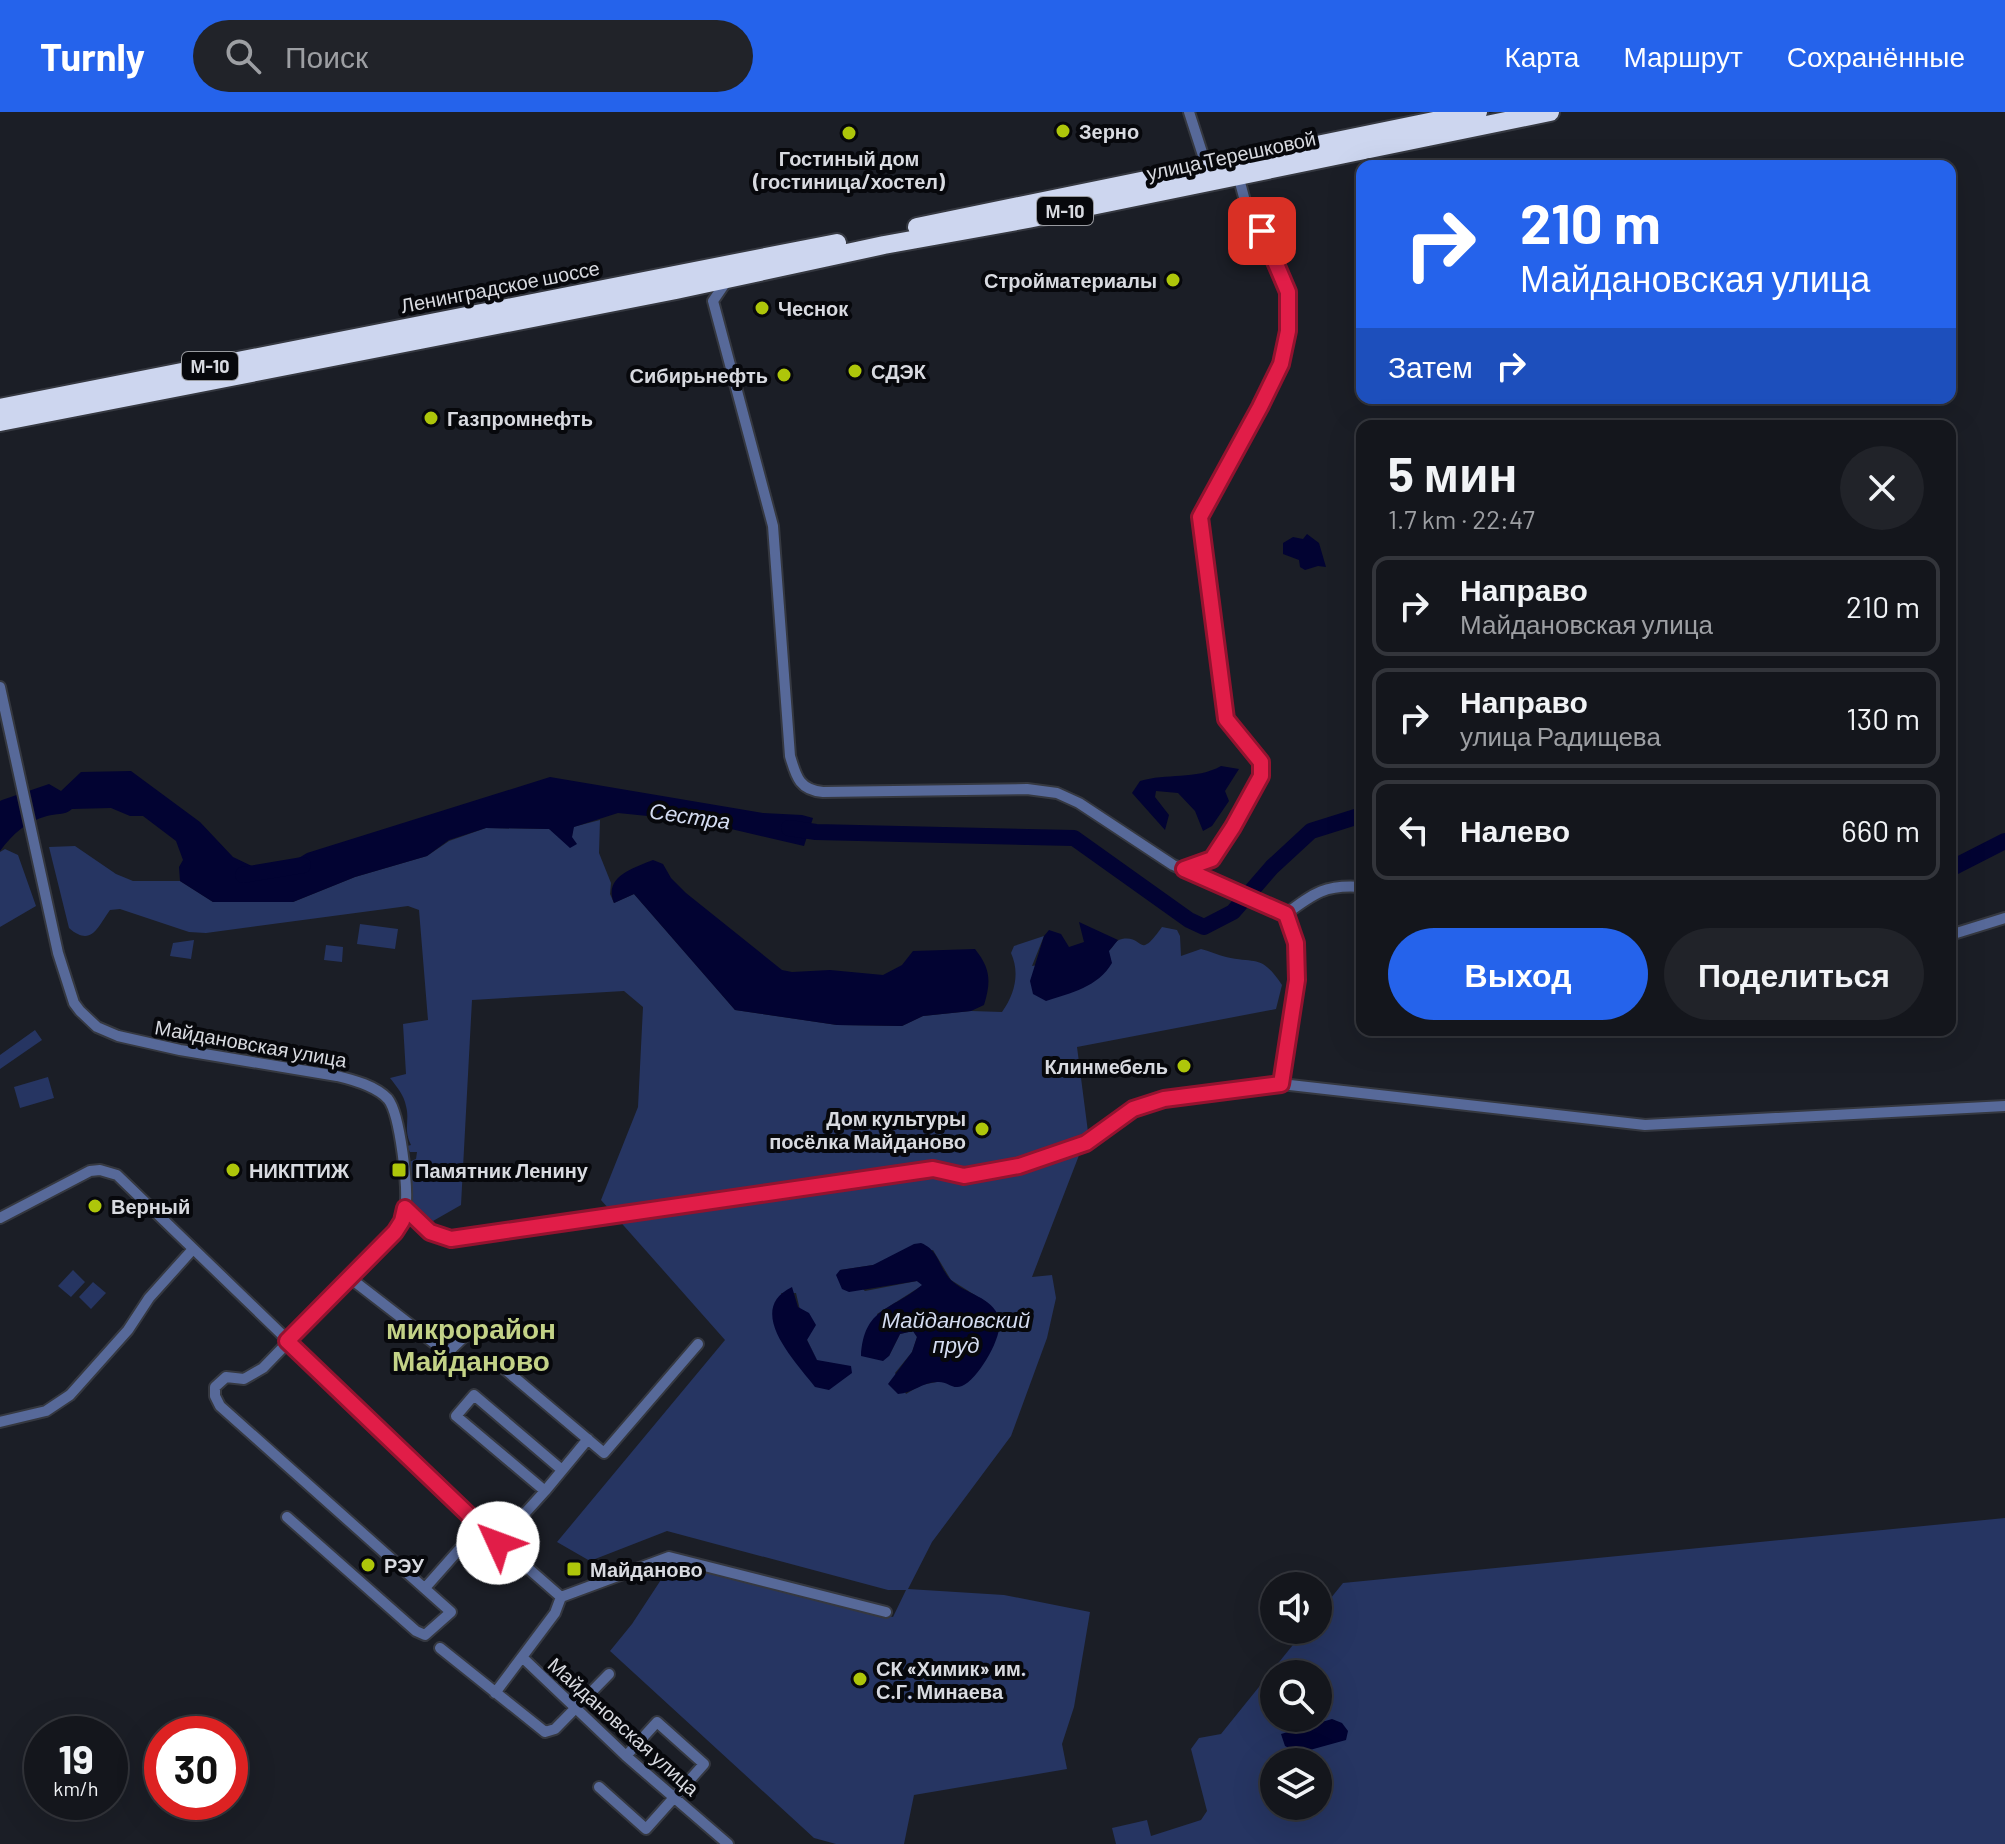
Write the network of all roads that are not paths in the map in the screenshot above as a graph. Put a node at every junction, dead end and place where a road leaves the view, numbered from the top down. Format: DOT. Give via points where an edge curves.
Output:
graph roads {
  1 [pos="1189,112"];
  2 [pos="1478,112"];
  3 [pos="1550,112"];
  4 [pos="1237,169"];
  5 [pos="1209,174"];
  6 [pos="1009,207"];
  7 [pos="920,238"];
  8 [pos="732,278"];
  9 [pos="676,290"];
  10 [pos="713,301"];
  11 [pos="0,408"];
  12 [pos="0,422"];
  13 [pos="0,687"];
  14 [pos="1187,871"];
  15 [pos="1356,886"];
  16 [pos="1286,914"];
  17 [pos="2005,918"];
  18 [pos="1956,933"];
  19 [pos="1281,1084"];
  20 [pos="2005,1106"];
  21 [pos="405,1208"];
  22 [pos="0,1218"];
  23 [pos="193,1249"];
  24 [pos="350,1278"];
  25 [pos="466,1335"];
  26 [pos="287,1341"];
  27 [pos="698,1344"];
  28 [pos="494,1360"];
  29 [pos="0,1422"];
  30 [pos="588,1439"];
  31 [pos="562,1470"];
  32 [pos="545,1491"];
  33 [pos="287,1517"];
  34 [pos="480,1526"];
  35 [pos="498,1543"];
  36 [pos="425,1588"];
  37 [pos="561,1597"];
  38 [pos="886,1612"];
  39 [pos="440,1648"];
  40 [pos="522,1657"];
  41 [pos="609,1674"];
  42 [pos="495,1693"];
  43 [pos="575,1708"];
  44 [pos="626,1756"];
  45 [pos="599,1787"];
  46 [pos="674,1797"];
  47 [pos="728,1844"];
  1 -- 5 [label="street"];
  2 -- 4 [label="highway, улица Терешковой / М-10"];
  3 -- 4 [label="highway, улица Терешковой / М-10"];
  4 -- 5 [label="highway, улица Терешковой / М-10"];
  4 -- 14 [label="street" via="1245,201 1288,292 1288,331 1281,364 1200,517 1226,719 1261,762 1261,776 1212,859"];
  5 -- 6 [label="highway, улица Терешковой / М-10"];
  5 -- 7 [label="highway, улица Терешковой / М-10"];
  6 -- 11 [label="highway, Ленинградское шоссе / М-10"];
  7 -- 8 [label="highway, Ленинградское шоссе / М-10"];
  8 -- 9 [label="highway, Ленинградское шоссе / М-10"];
  8 -- 10 [label="street"];
  9 -- 10 [label="street"];
  9 -- 12 [label="highway, Ленинградское шоссе / М-10"];
  10 -- 14 [label="street" via="773,526 790,756 797,780 823,792 1057,793"];
  13 -- 21 [label="street, Майдановская улица" via="58,953 74,1003 97,1027 118,1036 337,1076 385,1096 393,1106 402,1148"];
  14 -- 16 [label="street"];
  15 -- 16 [label="street" via="1338,885 1314,893"];
  16 -- 19 [label="street" via="1296,943 1297,980"];
  17 -- 18 [label="street"];
  19 -- 20 [label="street" via="1645,1125"];
  19 -- 21 [label="street" via="1164,1099 1133,1109 1086,1143 1019,1166 964,1176 933,1169 451,1239 430,1232"];
  21 -- 24 [label="street" via="395,1232"];
  22 -- 23 [label="street" via="100,1170 123,1180"];
  23 -- 26 [label="street"];
  23 -- 29 [label="street" via="70,1395 46,1411"];
  24 -- 25 [label="street" via="447,1353"];
  24 -- 26 [label="street"];
  26 -- 34 [label="street"];
  26 -- 36 [label="street" via="263,1368 244,1379 226,1377 215,1387 220,1406"];
  27 -- 30 [label="street" via="604,1453"];
  28 -- 30 [label="street"];
  30 -- 31 [label="street"];
  31 -- 32 [label="street"];
  31 -- 32 [label="street" via="474,1395 456,1416"];
  32 -- 35 [label="street"];
  33 -- 36 [label="street" via="425,1635 451,1612"];
  34 -- 35 [label="street"];
  34 -- 36 [label="street"];
  35 -- 37 [label="street"];
  37 -- 38 [label="street" via="669,1557"];
  37 -- 40 [label="street, Майдановская улица"];
  39 -- 42 [label="street"];
  40 -- 42 [label="street"];
  40 -- 43 [label="street, Майдановская улица"];
  41 -- 43 [label="street"];
  42 -- 43 [label="street" via="545,1732"];
  43 -- 44 [label="street, Майдановская улица"];
  44 -- 46 [label="street, Майдановская улица"];
  44 -- 46 [label="street" via="657,1722 704,1764"];
  45 -- 46 [label="street" via="646,1829"];
  46 -- 47 [label="street, Майдановская улица"];
}
